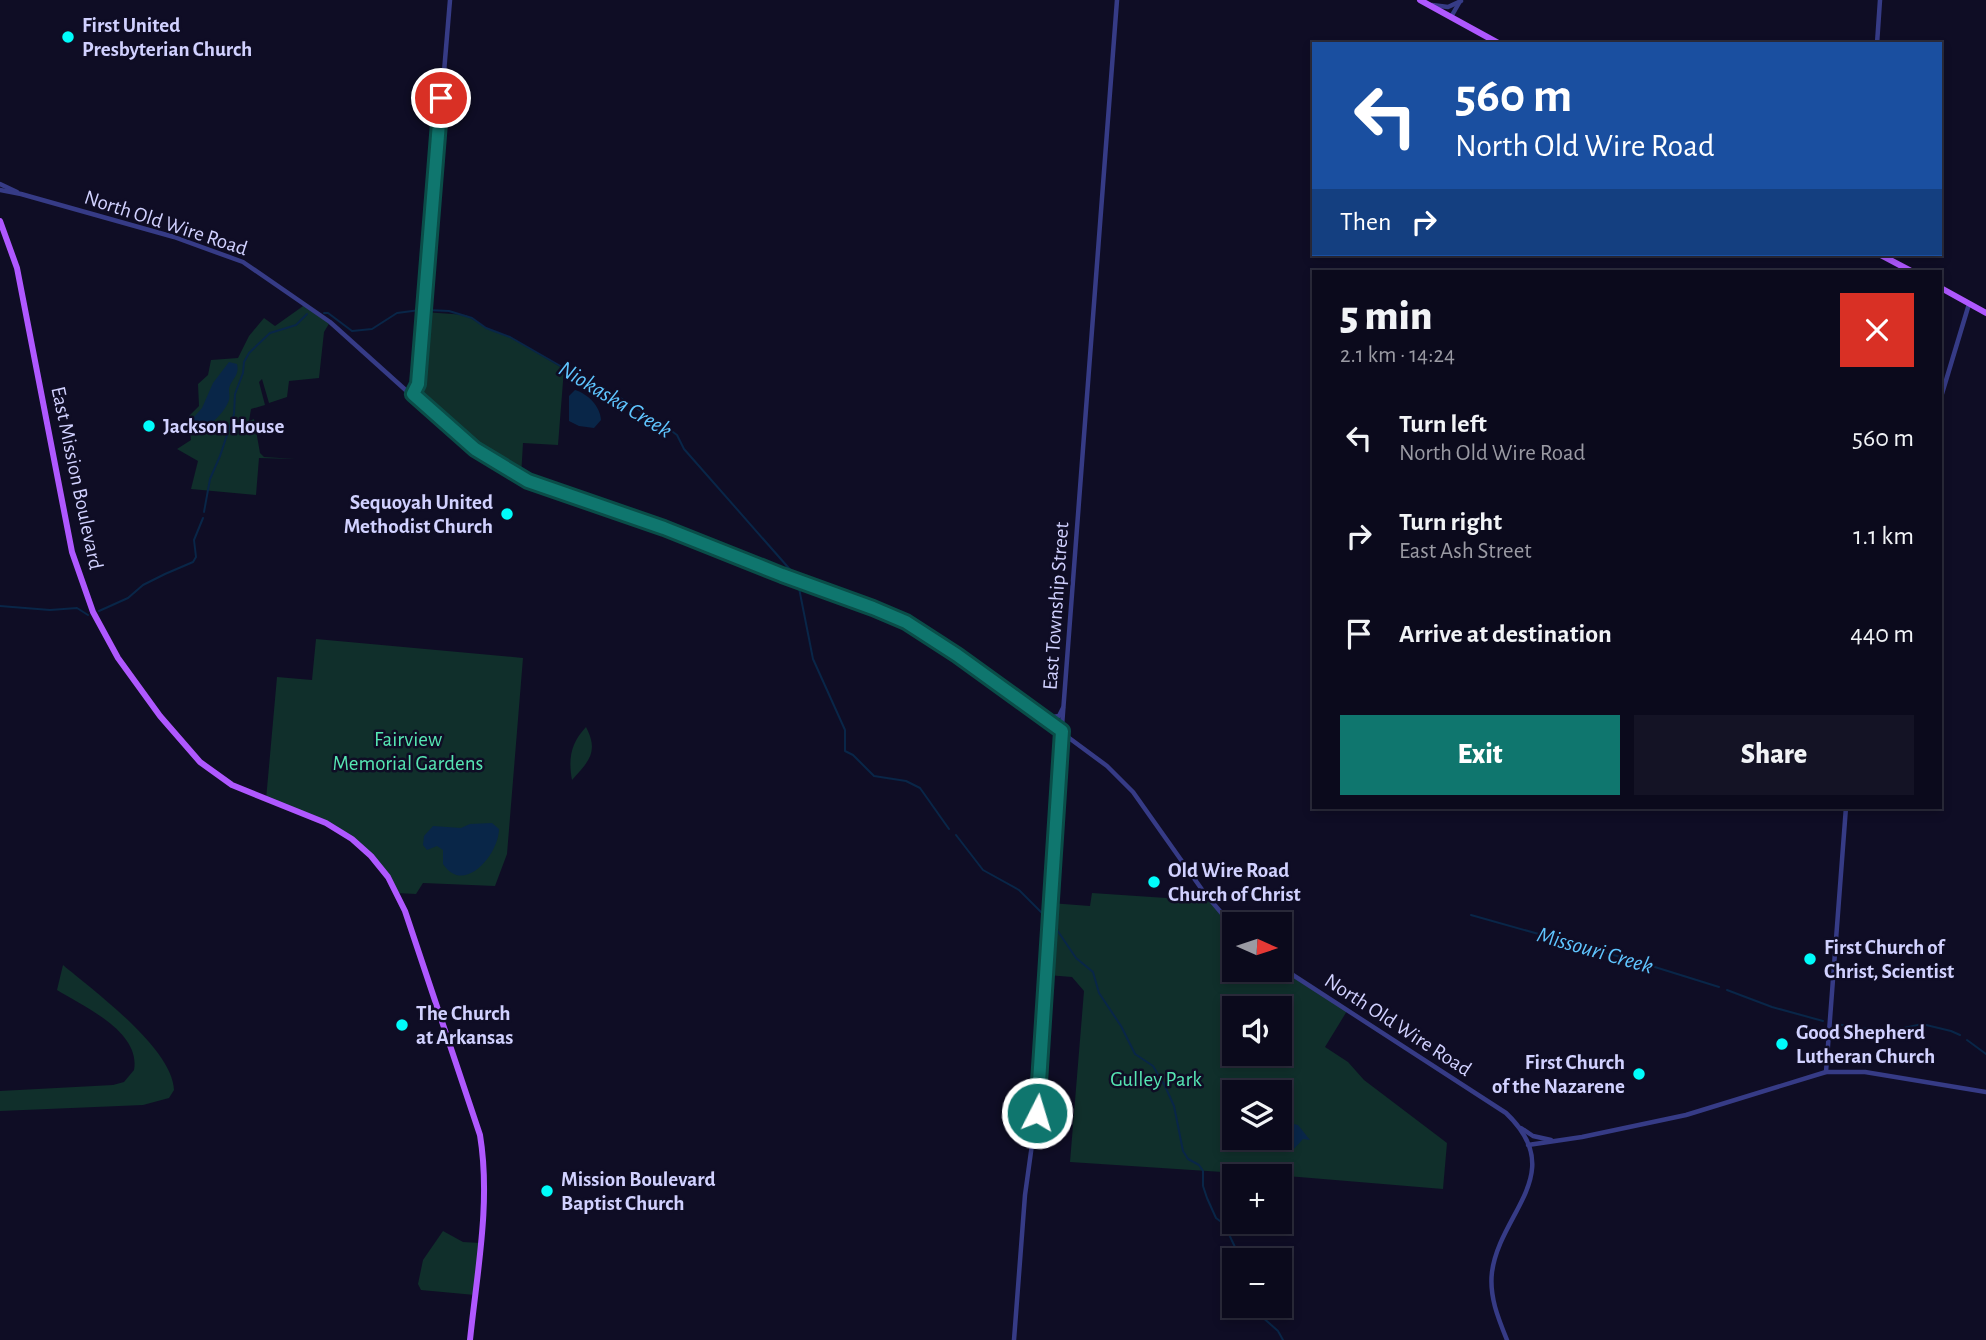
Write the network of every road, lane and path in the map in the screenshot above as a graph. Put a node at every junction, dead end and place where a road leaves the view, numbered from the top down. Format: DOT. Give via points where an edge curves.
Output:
graph roads {
  1 [pos="450,0"];
  2 [pos="1117,0"];
  3 [pos="1462,0"];
  4 [pos="1880,0"];
  5 [pos="1423,2"];
  6 [pos="1451,18"];
  7 [pos="1496,42"];
  8 [pos="1877,42"];
  9 [pos="0,184"];
  10 [pos="0,190"];
  11 [pos="21,194"];
  12 [pos="0,221"];
  13 [pos="1888,256"];
  14 [pos="1909,270"];
  15 [pos="1942,289"];
  16 [pos="1969,304"];
  17 [pos="1986,313"];
  18 [pos="413,394"];
  19 [pos="1942,394"];
  20 [pos="1065,704"];
  21 [pos="1038,713"];
  22 [pos="1062,731"];
  23 [pos="1846,809"];
  24 [pos="1222,914"];
  25 [pos="1292,974"];
  26 [pos="1826,1072"];
  27 [pos="1986,1092"];
  28 [pos="1517,1126"];
  29 [pos="1555,1141"];
  30 [pos="1528,1145"];
  31 [pos="470,1340"];
  32 [pos="1014,1340"];
  33 [pos="1507,1340"];
  1 -- 18 [label="street" via="418,384"];
  2 -- 20 [label="street, East Township Street"];
  3 -- 5 [label="street" via="1448,6"];
  3 -- 6 [label="street"];
  4 -- 8 [label="street"];
  5 -- 6 [label="main road"];
  6 -- 7 [label="main road"];
  9 -- 11 [label="street"];
  10 -- 11 [label="street, North Old Wire Road"];
  11 -- 18 [label="street, North Old Wire Road" via="174,237 243,262 330,322"];
  12 -- 31 [label="main road, East Mission Boulevard" via="17,268 72,552 89,605 112,648 200,762 232,785 326,823 352,839 388,877 405,911 480,1135 485,1194"];
  13 -- 14 [label="main road"];
  15 -- 16 [label="main road"];
  16 -- 17 [label="main road"];
  16 -- 19 [label="street"];
  18 -- 21 [label="street, North Old Wire Road" via="475,449 514,474 884,612 935,639"];
  20 -- 21 [label="street" via="1056,717"];
  20 -- 22 [label="street, East Township Street"];
  21 -- 22 [label="street, North Old Wire Road"];
  22 -- 24 [label="street, North Old Wire Road" via="1133,792"];
  22 -- 32 [label="street, East Township Street" via="1039,1094 1025,1195"];
  23 -- 26 [label="street"];
  25 -- 28 [label="street, North Old Wire Road" via="1506,1113"];
  26 -- 27 [label="street" via="1865,1072"];
  26 -- 29 [label="street" via="1686,1115"];
  28 -- 29 [label="street"];
  28 -- 30 [label="street, North Old Wire Road"];
  29 -- 30 [label="street"];
  30 -- 33 [label="street, North Old Wire Road" via="1532,1165 1529,1187 1500,1244 1492,1272 1492,1298"];
}
